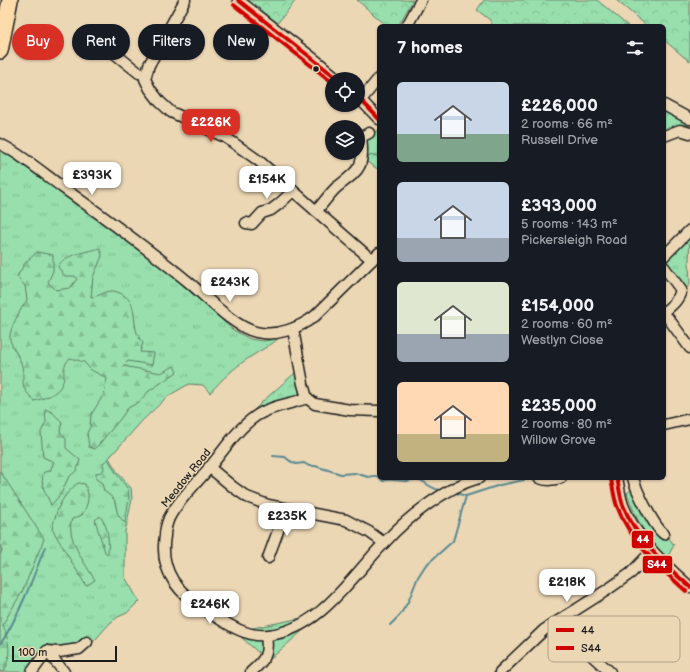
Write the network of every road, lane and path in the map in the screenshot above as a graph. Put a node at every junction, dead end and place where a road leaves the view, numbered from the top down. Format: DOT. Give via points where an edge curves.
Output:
graph roads {
  1 [pos="10,0"];
  2 [pos="185,0"];
  3 [pos="238,0"];
  4 [pos="421,0"];
  5 [pos="408,24"];
  6 [pos="0,50"];
  7 [pos="123,60"];
  8 [pos="330,72"];
  9 [pos="145,74"];
  10 [pos="377,80"];
  11 [pos="365,93"];
  12 [pos="365,104"];
  13 [pos="666,106"];
  14 [pos="377,117"];
  15 [pos="690,119"];
  16 [pos="369,133"];
  17 [pos="690,133"];
  18 [pos="666,135"];
  19 [pos="0,144"];
  20 [pos="293,191"];
  21 [pos="316,211"];
  22 [pos="250,226"];
  23 [pos="690,230"];
  24 [pos="666,254"];
  25 [pos="376,256"];
  26 [pos="666,269"];
  27 [pos="686,289"];
  28 [pos="666,310"];
  29 [pos="666,316"];
  30 [pos="293,330"];
  31 [pos="690,348"];
  32 [pos="307,398"];
  33 [pos="377,411"];
  34 [pos="690,419"];
  35 [pos="666,425"];
  36 [pos="209,467"];
  37 [pos="472,480"];
  38 [pos="617,480"];
  39 [pos="634,481"];
  40 [pos="619,488"];
  41 [pos="286,509"];
  42 [pos="664,534"];
  43 [pos="384,543"];
  44 [pos="652,551"];
  45 [pos="268,558"];
  46 [pos="690,587"];
  47 [pos="566,616"];
  48 [pos="548,628"];
  49 [pos="266,636"];
  50 [pos="86,642"];
  51 [pos="47,651"];
  52 [pos="599,662"];
  53 [pos="32,672"];
  54 [pos="64,672"];
  55 [pos="251,672"];
  56 [pos="500,672"];
  57 [pos="610,672"];
  1 -- 6 [label="highway"];
  2 -- 9 [label="street"];
  3 -- 8 [label="street"];
  4 -- 5 [label="street"];
  7 -- 9 [label="street" via="139,73"];
  9 -- 20 [label="street" via="150,89 171,112 225,137 259,161"];
  10 -- 11 [label="street"];
  12 -- 14 [label="street"];
  13 -- 15 [label="street"];
  16 -- 21 [label="street" via="361,137 362,161 356,172 336,188"];
  17 -- 18 [label="street" via="680,130"];
  19 -- 30 [label="street" via="151,252 202,292 231,319 257,332"];
  20 -- 21 [label="street"];
  20 -- 22 [label="street" via="271,210 262,213"];
  21 -- 25 [label="street"];
  23 -- 24 [label="street"];
  25 -- 30 [label="street" via="315,316"];
  26 -- 27 [label="street"];
  27 -- 28 [label="street"];
  29 -- 31 [label="street"];
  30 -- 32 [label="street"];
  32 -- 33 [label="street" via="315,404 350,410"];
  32 -- 36 [label="street, Meadow Road" via="255,416 244,425"];
  34 -- 35 [label="street"];
  36 -- 41 [label="street" via="247,497"];
  36 -- 49 [label="street, Meadow Road" via="169,518 163,545 167,568 177,587 195,604 242,631"];
  37 -- 43 [label="street, Meadow Road" via="448,492 404,522"];
  38 -- 40 [label="street"];
  39 -- 40 [label="street"];
  39 -- 42 [label="street" via="659,530"];
  40 -- 44 [label="street" via="623,505"];
  41 -- 43 [label="street" via="346,520"];
  41 -- 45 [label="street"];
  43 -- 49 [label="street, Meadow Road" via="321,612 293,628"];
  44 -- 46 [label="street"];
  44 -- 47 [label="street" via="631,573"];
  48 -- 56 [label="street"];
  49 -- 55 [label="street" via="266,655 262,663"];
  50 -- 51 [label="street" via="79,649"];
  51 -- 53 [label="street"];
  51 -- 54 [label="street"];
  52 -- 57 [label="street"];
}
